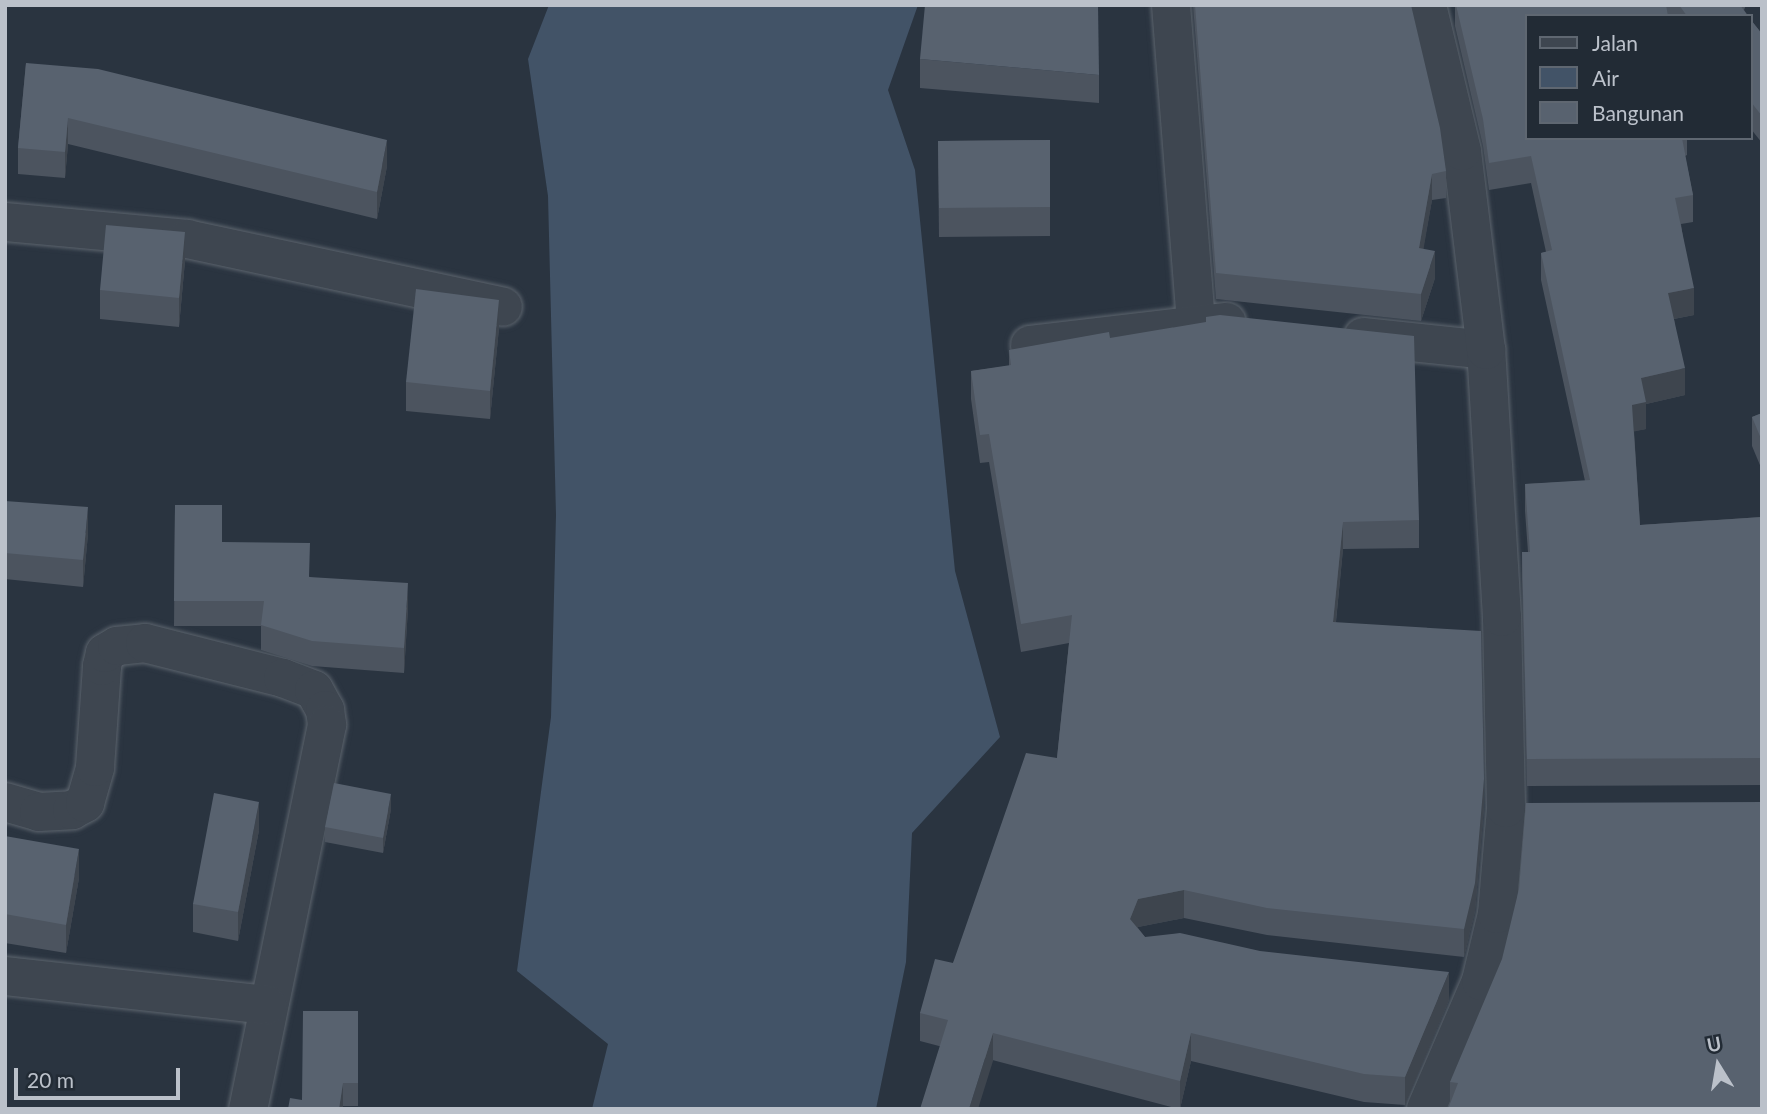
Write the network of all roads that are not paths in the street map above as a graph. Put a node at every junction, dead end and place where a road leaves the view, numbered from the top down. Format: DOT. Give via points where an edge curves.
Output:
graph roads {
  1 [pos="1171,5"];
  2 [pos="1427,5"];
  3 [pos="5,222"];
  4 [pos="503,307"];
  5 [pos="1196,324"];
  6 [pos="1260,326"];
  7 [pos="1326,333"];
  8 [pos="1030,345"];
  9 [pos="1486,350"];
  10 [pos="5,802"];
  11 [pos="1547,807"];
  12 [pos="1506,808"];
  13 [pos="5,976"];
  14 [pos="1440,976"];
  15 [pos="1481,981"];
  16 [pos="267,1005"];
  17 [pos="248,1109"];
  18 [pos="1426,1109"];
  1 -- 5 [label="street"];
  2 -- 9 [label="street" via="1462,151"];
  3 -- 4 [label="street" via="187,239"];
  5 -- 6 [label="street"];
  5 -- 8 [label="street"];
  7 -- 9 [label="street"];
  9 -- 12 [label="street" via="1502,617"];
  10 -- 16 [label="street" via="39,813 72,810 85,803 95,767 102,666 105,653 117,646 145,643 314,690 327,724"];
  11 -- 12 [label="street"];
  12 -- 15 [label="street" via="1497,914"];
  13 -- 16 [label="street"];
  14 -- 15 [label="street"];
  15 -- 18 [label="street"];
  16 -- 17 [label="street"];
}
